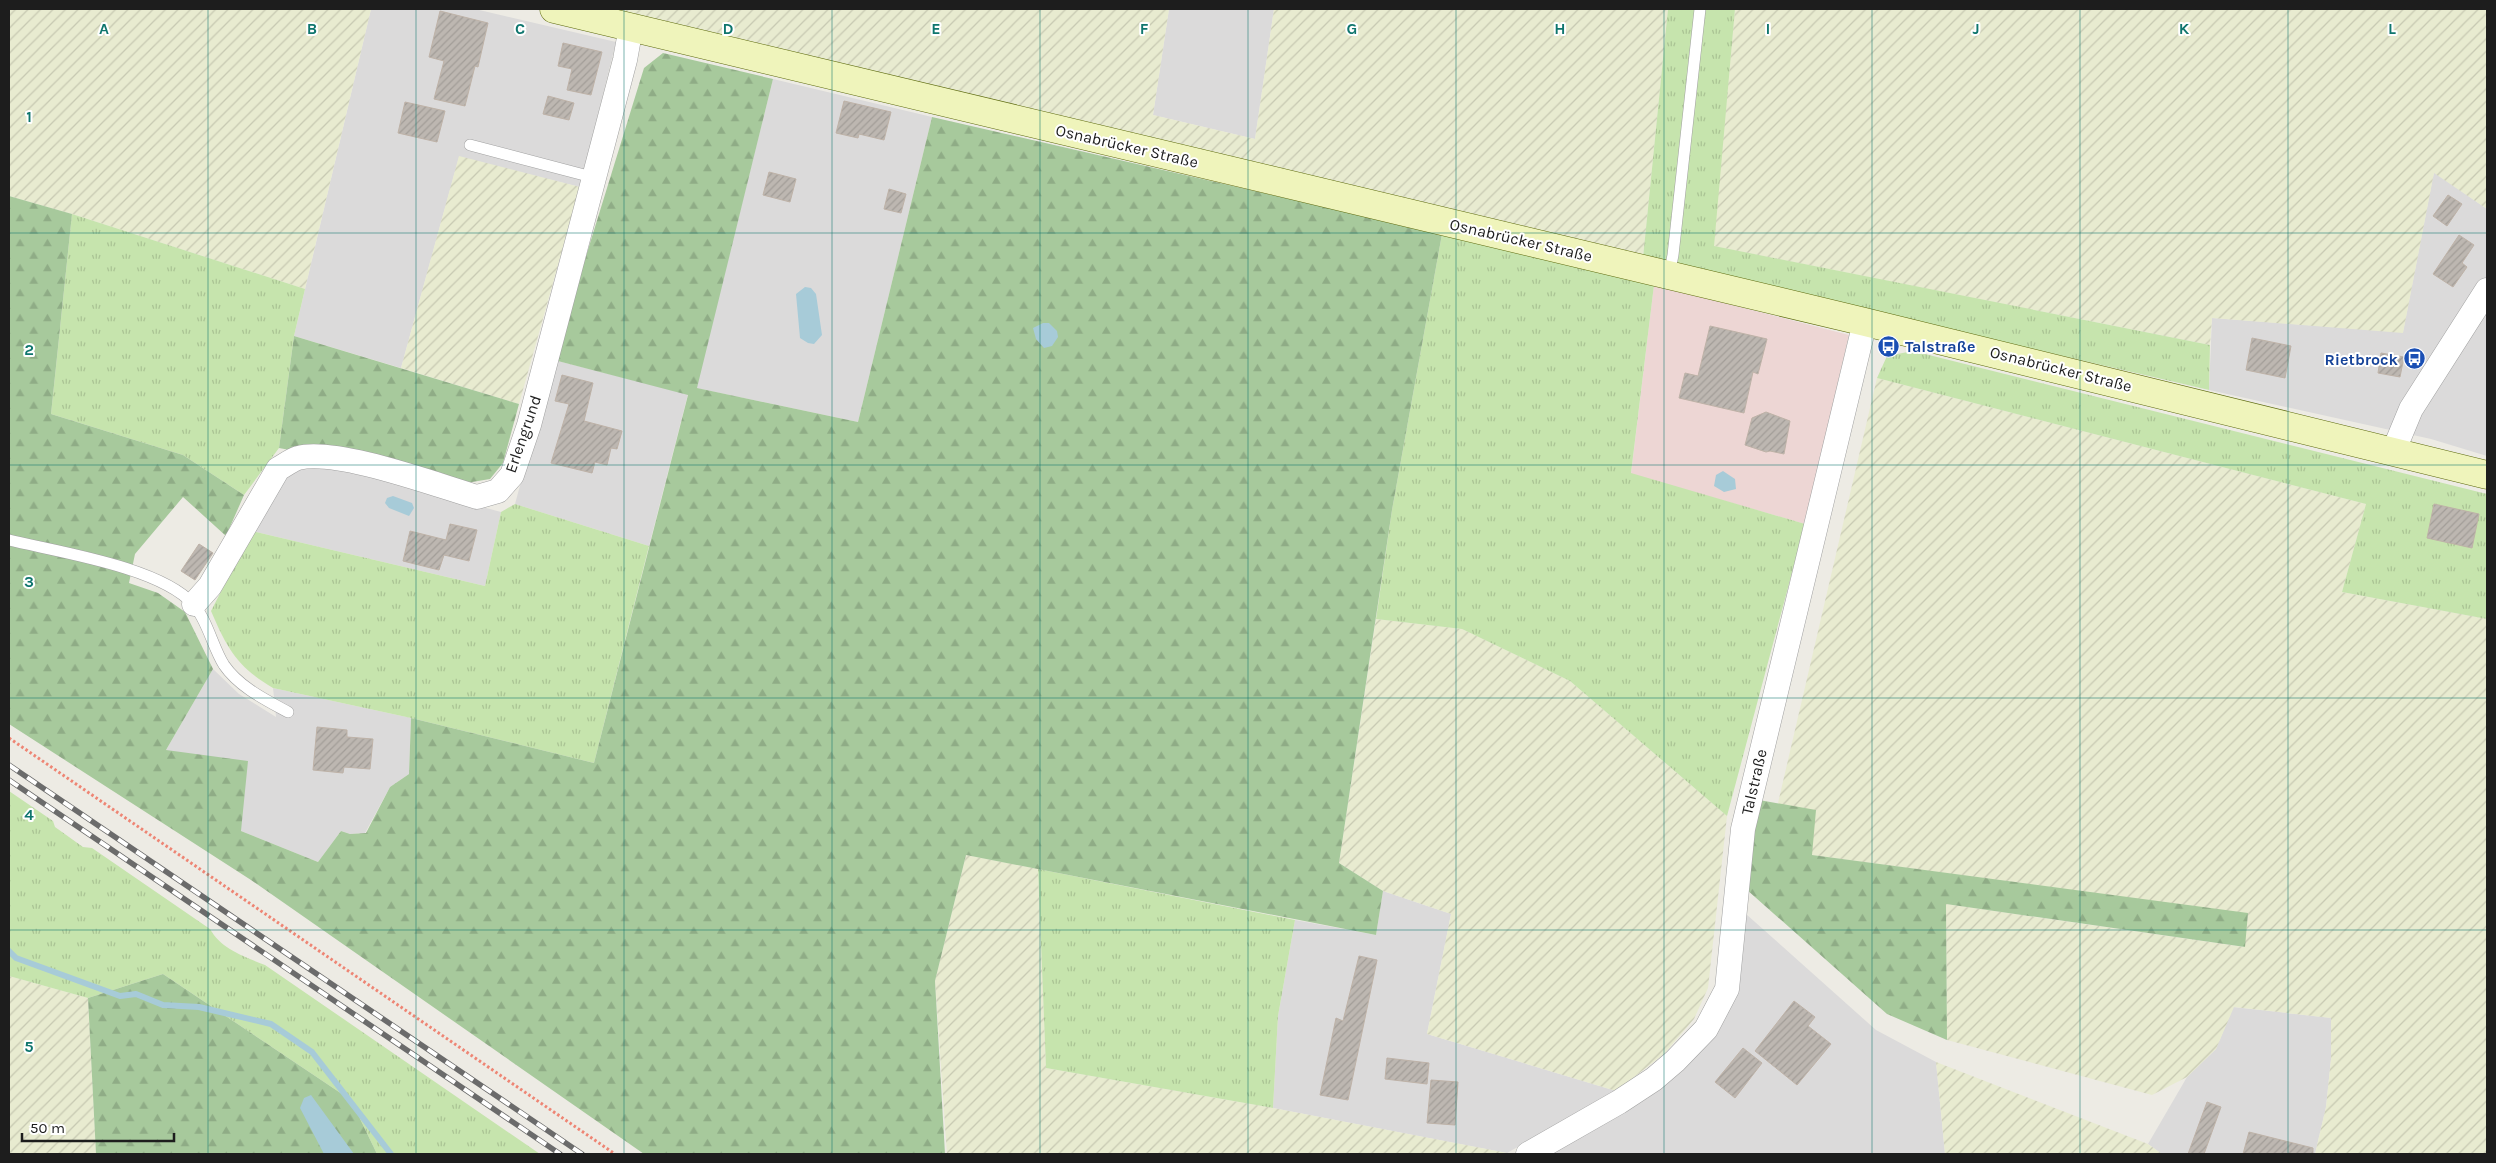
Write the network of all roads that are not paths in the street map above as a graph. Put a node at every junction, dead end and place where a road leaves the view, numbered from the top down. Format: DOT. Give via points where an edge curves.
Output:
graph roads {
  1 [pos="554,9"];
  2 [pos="1700,9"];
  3 [pos="631,27"];
  4 [pos="470,145"];
  5 [pos="592,177"];
  6 [pos="1668,275"];
  7 [pos="2487,290"];
  8 [pos="1865,322"];
  9 [pos="2394,450"];
  10 [pos="2487,475"];
  11 [pos="9,540"];
  12 [pos="194,604"];
  13 [pos="288,712"];
  14 [pos="1528,1154"];
  1 -- 3 [label="main road, Osnabrücker Straße"];
  2 -- 6 [label="lane" via="1673,255"];
  3 -- 5 [label="street, Erlengrund"];
  3 -- 6 [label="main road, Osnabrücker Straße"];
  4 -- 5 [label="lane"];
  5 -- 12 [label="street, Erlengrund" via="529,425 512,476 498,491 477,497 351,461 316,456 297,459 278,469 210,586"];
  6 -- 8 [label="main road, Osnabrücker Straße"];
  7 -- 9 [label="street" via="2411,409"];
  8 -- 9 [label="main road, Osnabrücker Straße"];
  8 -- 14 [label="street, Talstraße" via="1743,828 1727,989 1706,1029 1654,1079"];
  9 -- 10 [label="main road, Osnabrücker Straße"];
  11 -- 12 [label="lane" via="126,568 162,581"];
  12 -- 13 [label="lane" via="225,666 255,694"];
}
